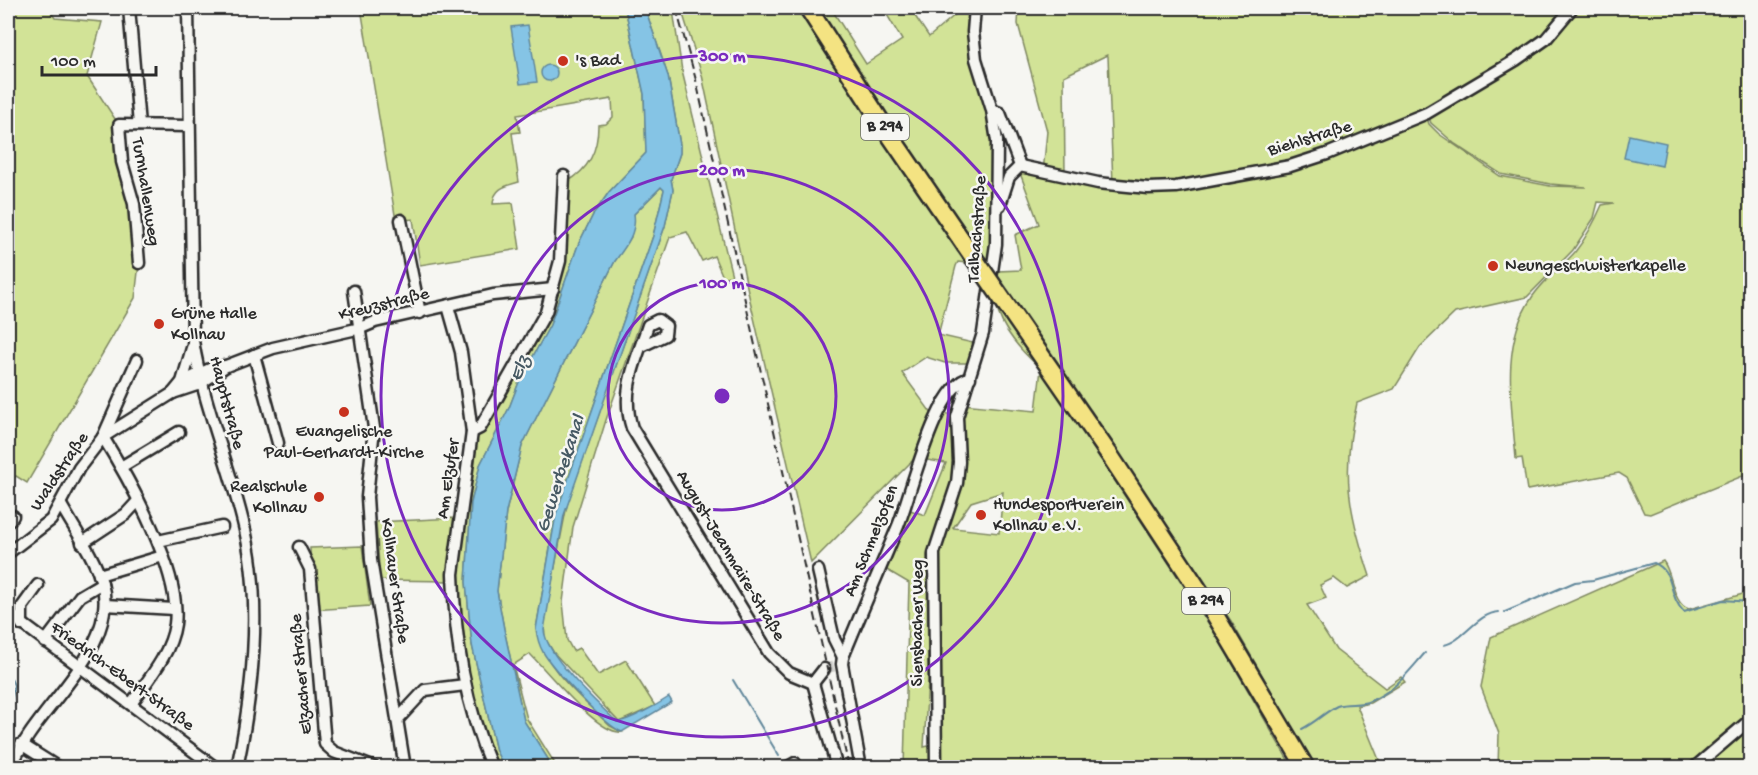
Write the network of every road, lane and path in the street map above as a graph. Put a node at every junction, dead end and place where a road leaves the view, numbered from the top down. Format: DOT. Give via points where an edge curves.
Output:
graph roads {
  1 [pos="129,8"];
  2 [pos="188,8"];
  3 [pos="808,8"];
  4 [pos="975,8"];
  5 [pos="1572,8"];
  6 [pos="992,110"];
  7 [pos="139,125"];
  8 [pos="189,126"];
  9 [pos="1020,166"];
  10 [pos="564,176"];
  11 [pos="997,208"];
  12 [pos="401,220"];
  13 [pos="139,263"];
  14 [pos="553,289"];
  15 [pos="354,291"];
  16 [pos="448,306"];
  17 [pos="420,313"];
  18 [pos="361,328"];
  19 [pos="194,341"];
  20 [pos="642,346"];
  21 [pos="254,355"];
  22 [pos="137,360"];
  23 [pos="970,378"];
  24 [pos="199,379"];
  25 [pos="182,382"];
  26 [pos="173,393"];
  27 [pos="117,407"];
  28 [pos="137,415"];
  29 [pos="179,432"];
  30 [pos="472,432"];
  31 [pos="103,437"];
  32 [pos="278,443"];
  33 [pos="121,467"];
  34 [pos="138,501"];
  35 [pos="61,505"];
  36 [pos="222,527"];
  37 [pos="159,541"];
  38 [pos="82,543"];
  39 [pos="299,547"];
  40 [pos="8,553"];
  41 [pos="163,556"];
  42 [pos="818,570"];
  43 [pos="100,579"];
  44 [pos="38,585"];
  45 [pos="105,605"];
  46 [pos="174,609"];
  47 [pos="8,613"];
  48 [pos="22,625"];
  49 [pos="45,642"];
  50 [pos="843,657"];
  51 [pos="78,667"];
  52 [pos="824,669"];
  53 [pos="813,683"];
  54 [pos="465,685"];
  55 [pos="131,704"];
  56 [pos="399,718"];
  57 [pos="1750,720"];
  58 [pos="21,744"];
  59 [pos="11,768"];
  60 [pos="59,768"];
  61 [pos="216,768"];
  62 [pos="237,768"];
  63 [pos="375,768"];
  64 [pos="405,768"];
  65 [pos="492,768"];
  66 [pos="786,768"];
  67 [pos="798,768"];
  68 [pos="837,768"];
  69 [pos="861,768"];
  70 [pos="936,768"];
  71 [pos="1306,768"];
  72 [pos="1694,768"];
  1 -- 7 [label="street"];
  2 -- 8 [label="street, Hauptstraße"];
  3 -- 71 [label="highway, B 294, bridge" via="881,123 1215,615"];
  4 -- 6 [label="street, Talbachstraße" via="976,59"];
  5 -- 9 [label="street, Biehlstraße" via="1546,39 1427,113 1290,166 1176,187 1148,188 1098,183"];
  6 -- 9 [label="street" via="1000,113"];
  6 -- 11 [label="street, Talbachstraße" via="997,141"];
  7 -- 8 [label="street"];
  7 -- 13 [label="street, Turnhallenweg" via="119,125 122,162 134,204"];
  8 -- 19 [label="street, Hauptstraße"];
  9 -- 11 [label="street" via="1009,177"];
  10 -- 14 [label="street, Am Elzufer" via="560,261"];
  11 -- 23 [label="street, Talbachstraße" via="991,288"];
  12 -- 17 [label="street"];
  14 -- 16 [label="street, Kreuzstraße" via="494,295"];
  14 -- 30 [label="street, Am Elzufer" via="546,312 525,350 480,428"];
  15 -- 18 [label="street, Kollnauer Straße"];
  16 -- 17 [label="street, Kreuzstraße"];
  16 -- 30 [label="street" via="461,352"];
  17 -- 18 [label="street, Kreuzstraße"];
  18 -- 21 [label="street, Kreuzstraße"];
  18 -- 56 [label="street, Kollnauer Straße" via="374,428 367,497 370,560"];
  19 -- 24 [label="street, Hauptstraße"];
  19 -- 25 [label="street, Waldstraße"];
  20 -- 53 [label="street, August-Jeanmaire-Straße" via="626,397 632,428 769,653 789,673"];
  21 -- 24 [label="street, Kreuzstraße" via="214,367"];
  21 -- 32 [label="street"];
  22 -- 27 [label="street"];
  23 -- 50 [label="street, Am Schmelzofen" via="963,379 952,390 928,437 898,525"];
  23 -- 70 [label="street, Siensbacher Weg" via="957,417 957,483 934,553"];
  24 -- 25 [label="street, Waldstraße"];
  24 -- 26 [label="street, Waldstraße"];
  24 -- 62 [label="street, Hauptstraße" via="244,522 254,586 253,643"];
  25 -- 26 [label="street, Waldstraße"];
  26 -- 28 [label="street, Waldstraße"];
  27 -- 28 [label="street"];
  27 -- 31 [label="street"];
  28 -- 31 [label="street, Waldstraße"];
  29 -- 33 [label="street"];
  30 -- 54 [label="street, Am Elzufer" via="453,574"];
  31 -- 33 [label="street"];
  31 -- 35 [label="street, Waldstraße" via="79,468"];
  33 -- 34 [label="street"];
  34 -- 37 [label="street"];
  34 -- 38 [label="street" via="126,514"];
  35 -- 38 [label="street"];
  35 -- 40 [label="street, Waldstraße" via="51,520"];
  36 -- 37 [label="street"];
  37 -- 41 [label="street"];
  38 -- 43 [label="street"];
  39 -- 63 [label="street, Elzacher Straße" via="310,569 325,744 334,752"];
  41 -- 43 [label="street"];
  41 -- 46 [label="street"];
  42 -- 50 [label="street, Am Schmelzofen" via="834,639"];
  43 -- 45 [label="street"];
  43 -- 49 [label="street" via="80,596"];
  44 -- 48 [label="street" via="21,607"];
  45 -- 46 [label="street"];
  45 -- 51 [label="street" via="100,632"];
  46 -- 55 [label="street" via="175,624 169,645"];
  47 -- 48 [label="street, Friedrich-Ebert-Straße"];
  48 -- 49 [label="street, Friedrich-Ebert-Straße"];
  49 -- 51 [label="street, Friedrich-Ebert-Straße"];
  50 -- 69 [label="street, Am Schmelzofen"];
  51 -- 55 [label="street, Friedrich-Ebert-Straße"];
  51 -- 58 [label="street"];
  52 -- 53 [label="street"];
  53 -- 68 [label="street"];
  54 -- 56 [label="street" via="425,690"];
  54 -- 65 [label="street, Am Elzufer" via="472,720"];
  55 -- 61 [label="street, Friedrich-Ebert-Straße"];
  56 -- 64 [label="street, Kollnauer Straße"];
  57 -- 72 [label="street"];
  58 -- 59 [label="street"];
  58 -- 60 [label="street"];
  66 -- 67 [label="street" via="795,763"];
}
